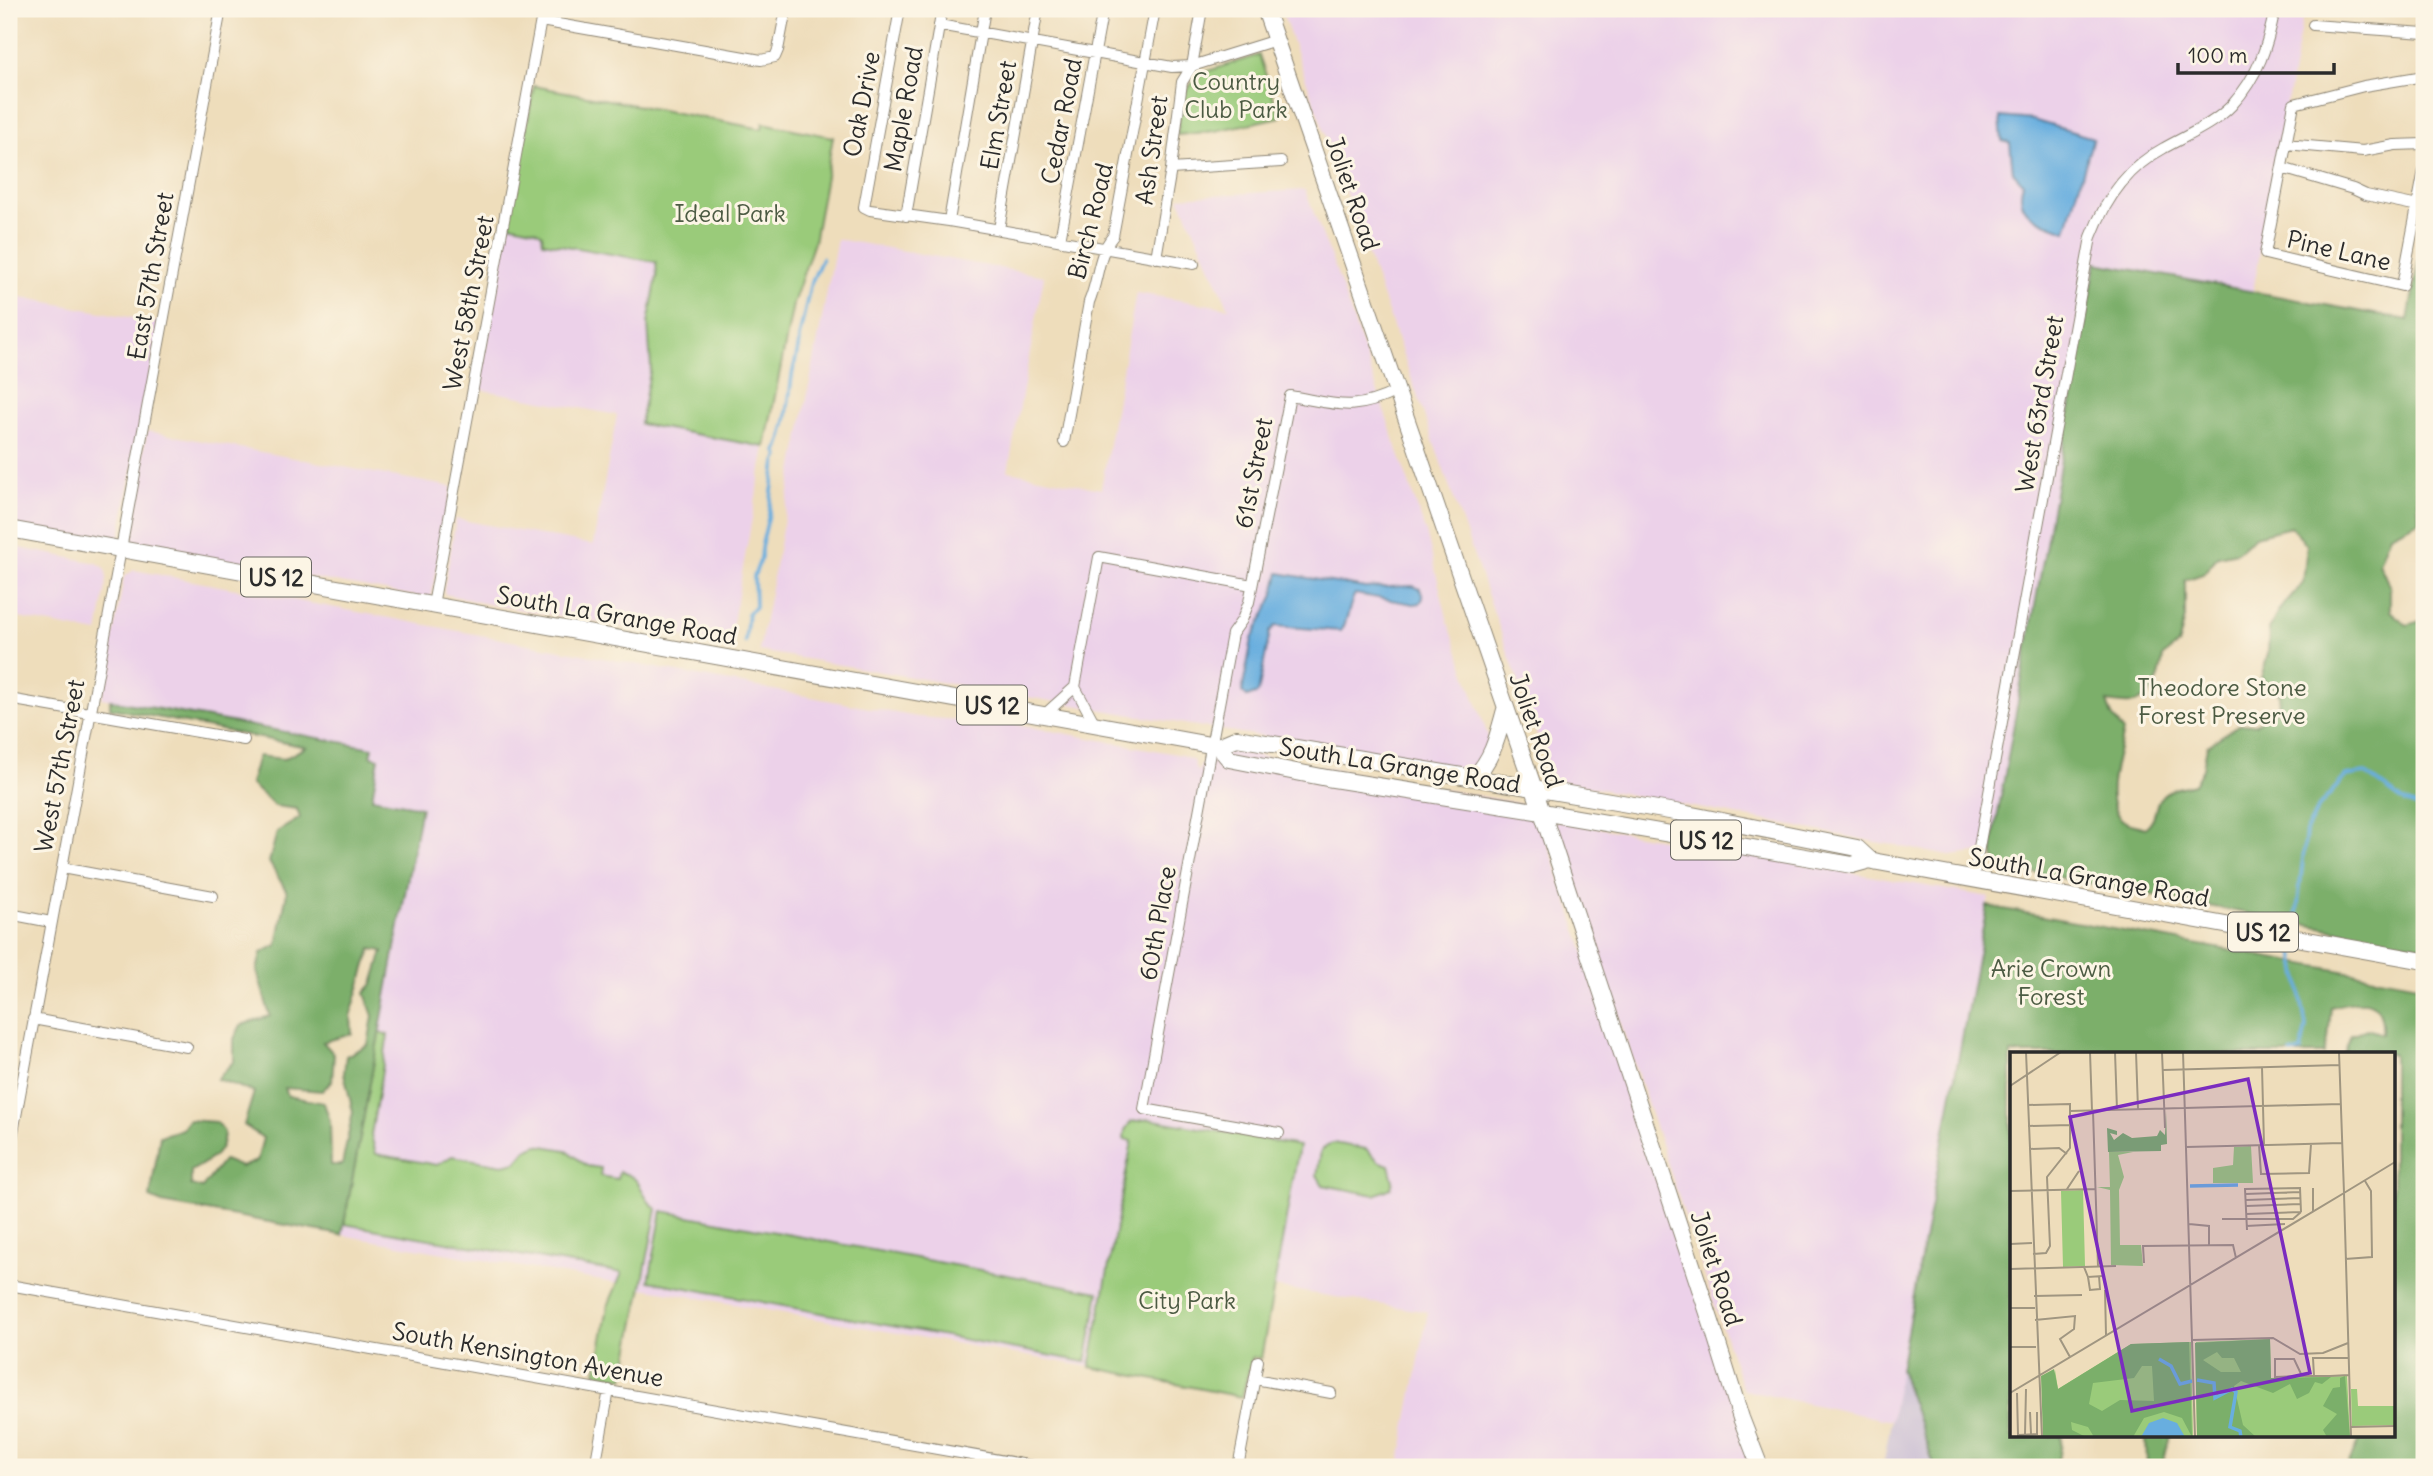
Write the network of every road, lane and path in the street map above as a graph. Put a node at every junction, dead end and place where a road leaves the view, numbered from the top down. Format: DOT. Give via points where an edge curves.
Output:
graph roads {
  1 [pos="221,9"];
  2 [pos="543,9"];
  3 [pos="786,9"];
  4 [pos="900,9"];
  5 [pos="942,9"];
  6 [pos="985,9"];
  7 [pos="1038,9"];
  8 [pos="1103,9"];
  9 [pos="1155,9"];
  10 [pos="1202,9"];
  11 [pos="1265,9"];
  12 [pos="2275,9"];
  13 [pos="541,21"];
  14 [pos="939,25"];
  15 [pos="2313,25"];
  16 [pos="981,32"];
  17 [pos="2424,33"];
  18 [pos="1276,40"];
  19 [pos="1032,42"];
  20 [pos="1095,54"];
  21 [pos="1146,63"];
  22 [pos="1192,66"];
  23 [pos="2424,76"];
  24 [pos="2286,144"];
  25 [pos="2424,144"];
  26 [pos="1281,162"];
  27 [pos="2282,168"];
  28 [pos="1171,169"];
  29 [pos="2424,170"];
  30 [pos="2418,206"];
  31 [pos="906,216"];
  32 [pos="949,221"];
  33 [pos="999,229"];
  34 [pos="1060,240"];
  35 [pos="1103,248"];
  36 [pos="1156,258"];
  37 [pos="1194,264"];
  38 [pos="1397,391"];
  39 [pos="1064,442"];
  40 [pos="9,529"];
  41 [pos="121,550"];
  42 [pos="1252,585"];
  43 [pos="433,605"];
  44 [pos="1075,687"];
  45 [pos="9,699"];
  46 [pos="1505,710"];
  47 [pos="91,713"];
  48 [pos="1044,715"];
  49 [pos="1095,724"];
  50 [pos="244,740"];
  51 [pos="1214,746"];
  52 [pos="1474,777"];
  53 [pos="1533,789"];
  54 [pos="1542,812"];
  55 [pos="1870,860"];
  56 [pos="62,868"];
  57 [pos="1973,880"];
  58 [pos="213,896"];
  59 [pos="9,914"];
  60 [pos="51,922"];
  61 [pos="2424,961"];
  62 [pos="33,1019"];
  63 [pos="187,1047"];
  64 [pos="9,1088"];
  65 [pos="20,1090"];
  66 [pos="1279,1133"];
  67 [pos="9,1154"];
  68 [pos="9,1285"];
  69 [pos="1258,1361"];
  70 [pos="1255,1379"];
  71 [pos="609,1390"];
  72 [pos="1331,1393"];
  73 [pos="595,1467"];
  74 [pos="1039,1467"];
  75 [pos="1238,1467"];
  76 [pos="1760,1467"];
  1 -- 41 [label="street, East 57th Street"];
  2 -- 13 [label="street, West 58th Street"];
  3 -- 13 [label="street" via="775,57 761,60"];
  4 -- 31 [label="street, Oak Drive" via="864,207"];
  5 -- 14 [label="street, Maple Road"];
  6 -- 16 [label="street"];
  7 -- 19 [label="street, Elm Street"];
  8 -- 20 [label="street, Cedar Road"];
  9 -- 21 [label="street, Birch Road"];
  10 -- 22 [label="street, Ash Street"];
  11 -- 18 [label="main road, Joliet Road"];
  12 -- 57 [label="street, West 63rd Street" via="2267,48 2245,89 2200,130 2162,148 2130,173 2115,189 2091,237"];
  13 -- 43 [label="street, West 58th Street"];
  14 -- 16 [label="street"];
  14 -- 31 [label="street, Maple Road"];
  15 -- 17 [label="street"];
  16 -- 19 [label="street"];
  16 -- 32 [label="street"];
  18 -- 22 [label="street"];
  18 -- 38 [label="main road, Joliet Road"];
  19 -- 20 [label="street"];
  19 -- 33 [label="street, Elm Street"];
  20 -- 21 [label="street"];
  20 -- 34 [label="street, Cedar Road"];
  21 -- 22 [label="street"];
  21 -- 35 [label="street, Birch Road" via="1113,236"];
  22 -- 28 [label="street, Ash Street" via="1182,82"];
  23 -- 24 [label="street" via="2294,104"];
  24 -- 25 [label="street" via="2363,151"];
  24 -- 27 [label="street"];
  26 -- 28 [label="street"];
  27 -- 30 [label="street"];
  27 -- 30 [label="street, Pine Lane" via="2265,254 2402,286"];
  28 -- 36 [label="street, Ash Street"];
  29 -- 30 [label="street"];
  31 -- 32 [label="street"];
  32 -- 33 [label="street"];
  33 -- 34 [label="street"];
  34 -- 35 [label="street"];
  35 -- 36 [label="street"];
  35 -- 39 [label="street, Birch Road"];
  36 -- 37 [label="street"];
  38 -- 42 [label="street, 61st Street" via="1352,407 1290,396"];
  38 -- 46 [label="main road, Joliet Road"];
  40 -- 41 [label="main road, South La Grange Road / US 12"];
  41 -- 43 [label="main road, South La Grange Road / US 12"];
  41 -- 47 [label="street, West 57th Street"];
  42 -- 44 [label="street" via="1099,557"];
  42 -- 51 [label="street, 61st Street" via="1242,620 1231,634"];
  43 -- 48 [label="main road, South La Grange Road / US 12"];
  44 -- 48 [label="street"];
  44 -- 49 [label="street"];
  45 -- 47 [label="street"];
  46 -- 52 [label="main road" via="1494,748"];
  46 -- 53 [label="main road, Joliet Road"];
  47 -- 50 [label="street"];
  47 -- 56 [label="street, West 57th Street"];
  48 -- 49 [label="main road, South La Grange Road / US 12"];
  49 -- 51 [label="main road, South La Grange Road / US 12"];
  51 -- 52 [label="main road, South La Grange Road / US 12" via="1237,738"];
  51 -- 54 [label="main road, South La Grange Road / US 12" via="1229,759"];
  51 -- 66 [label="street, 60th Place" via="1144,1109"];
  52 -- 53 [label="main road, South La Grange Road / US 12"];
  53 -- 54 [label="main road, Joliet Road"];
  53 -- 55 [label="main road, South La Grange Road / US 12" via="1811,838 1857,848"];
  54 -- 55 [label="main road, South La Grange Road / US 12" via="1852,865"];
  54 -- 76 [label="main road, Joliet Road"];
  55 -- 57 [label="main road, South La Grange Road / US 12"];
  56 -- 58 [label="street"];
  56 -- 60 [label="street, West 57th Street"];
  57 -- 61 [label="main road, South La Grange Road / US 12"];
  59 -- 60 [label="street"];
  60 -- 62 [label="street, West 57th Street"];
  62 -- 63 [label="street"];
  62 -- 65 [label="street, West 57th Street"];
  64 -- 65 [label="street"];
  65 -- 67 [label="street, West 57th Street"];
  68 -- 71 [label="street, South Kensington Avenue"];
  69 -- 70 [label="street"];
  70 -- 72 [label="street"];
  70 -- 75 [label="street"];
  71 -- 73 [label="street"];
  71 -- 74 [label="street, South Kensington Avenue"];
}
